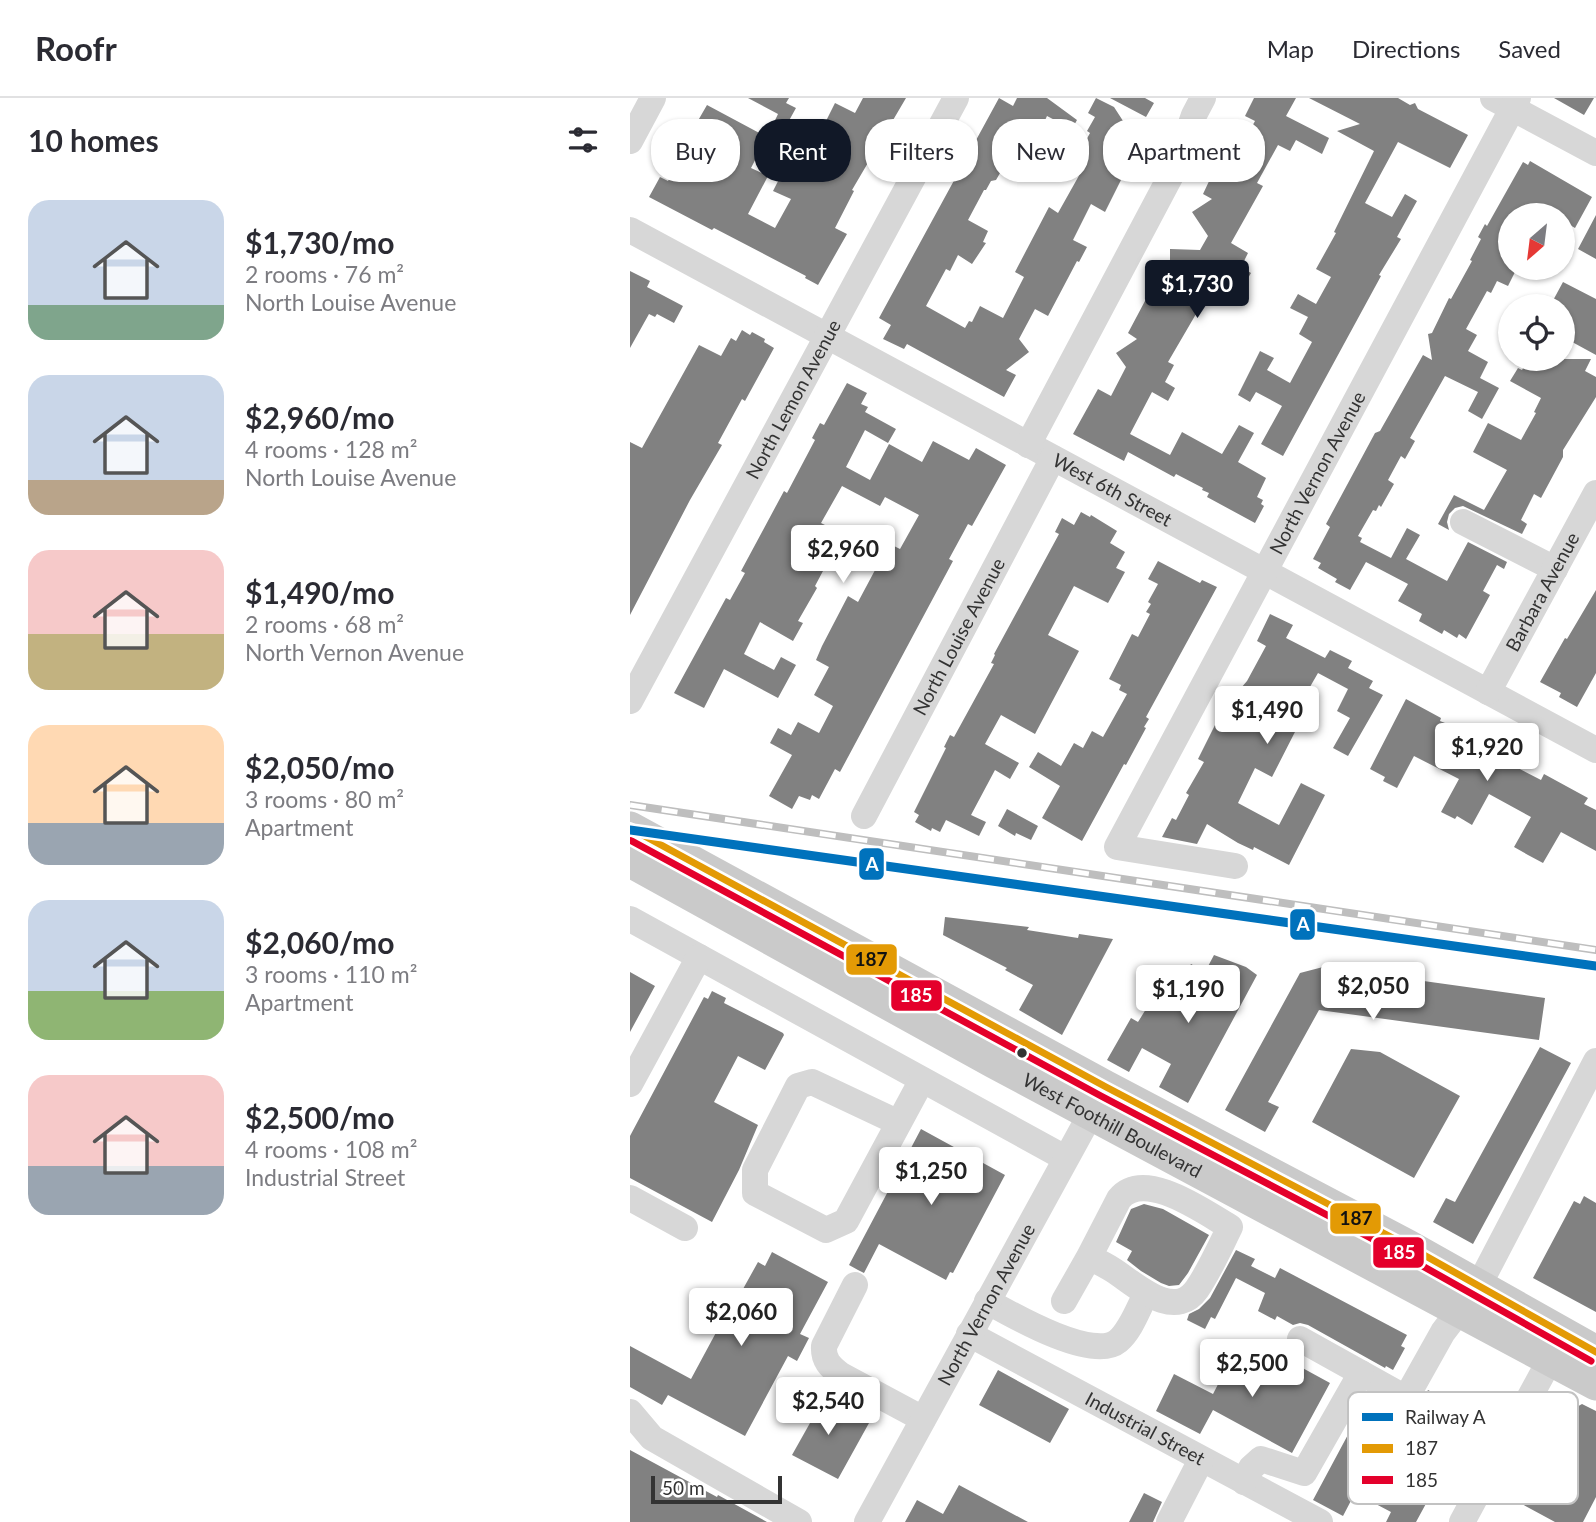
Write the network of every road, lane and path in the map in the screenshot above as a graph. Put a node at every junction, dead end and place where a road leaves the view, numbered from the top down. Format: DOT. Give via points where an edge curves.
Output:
graph roads {
  1 [pos="653,98"];
  2 [pos="956,98"];
  3 [pos="1203,98"];
  4 [pos="1508,102"];
  5 [pos="630,141"];
  6 [pos="1596,153"];
  7 [pos="630,230"];
  8 [pos="827,336"];
  9 [pos="1028,445"];
  10 [pos="1053,458"];
  11 [pos="1596,493"];
  12 [pos="1463,522"];
  13 [pos="1555,569"];
  14 [pos="1265,573"];
  15 [pos="632,691"];
  16 [pos="1488,692"];
  17 [pos="1596,750"];
  18 [pos="864,816"];
  19 [pos="630,828"];
  20 [pos="630,861"];
  21 [pos="1235,866"];
  22 [pos="630,919"];
  23 [pos="699,957"];
  24 [pos="1596,1061"];
  25 [pos="922,1080"];
  26 [pos="630,1084"];
  27 [pos="1099,1101"];
  28 [pos="899,1123"];
  29 [pos="1065,1158"];
  30 [pos="1190,1166"];
  31 [pos="1232,1188"];
  32 [pos="1173,1195"];
  33 [pos="630,1198"];
  34 [pos="1214,1218"];
  35 [pos="685,1228"];
  36 [pos="1089,1257"];
  37 [pos="855,1285"];
  38 [pos="1479,1285"];
  39 [pos="1146,1294"];
  40 [pos="987,1301"];
  41 [pos="1064,1301"];
  42 [pos="1457,1311"];
  43 [pos="969,1334"];
  44 [pos="1300,1339"];
  45 [pos="1557,1347"];
  46 [pos="1596,1352"];
  47 [pos="1361,1373"];
  48 [pos="1596,1384"];
  49 [pos="1350,1392"];
  50 [pos="1395,1392"];
  51 [pos="1410,1392"];
  52 [pos="1533,1392"];
  53 [pos="1348,1396"];
  54 [pos="630,1412"];
  55 [pos="922,1419"];
  56 [pos="1201,1460"];
  57 [pos="1244,1482"];
  58 [pos="1472,1504"];
  59 [pos="799,1522"];
  60 [pos="867,1522"];
  61 [pos="1169,1522"];
  62 [pos="1320,1522"];
  63 [pos="1462,1522"];
  1 -- 5 [label="street"];
  2 -- 8 [label="street, North Lemon Avenue"];
  3 -- 9 [label="street" via="1177,164"];
  4 -- 6 [label="street"];
  4 -- 14 [label="street, North Vernon Avenue"];
  7 -- 8 [label="street, West 6th Street"];
  8 -- 9 [label="street, West 6th Street"];
  8 -- 15 [label="street, North Lemon Avenue"];
  9 -- 10 [label="street, West 6th Street"];
  10 -- 14 [label="street, West 6th Street"];
  10 -- 18 [label="street, North Louise Avenue"];
  11 -- 13 [label="street, Barbara Avenue"];
  12 -- 13 [label="street"];
  13 -- 16 [label="street, Barbara Avenue"];
  14 -- 16 [label="street, West 6th Street"];
  14 -- 21 [label="street, North Vernon Avenue" via="1117,848"];
  16 -- 17 [label="street, West 6th Street"];
  19 -- 27 [label="main road, West Foothill Boulevard"];
  20 -- 27 [label="main road, West Foothill Boulevard"];
  22 -- 23 [label="street"];
  23 -- 25 [label="street"];
  23 -- 26 [label="street"];
  24 -- 38 [label="street"];
  25 -- 28 [label="street"];
  25 -- 29 [label="street"];
  27 -- 29 [label="street, North Vernon Avenue"];
  27 -- 30 [label="main road, West Foothill Boulevard"];
  27 -- 38 [label="main road, West Foothill Boulevard"];
  28 -- 28 [label="street" via="846,1221 826,1230 755,1193 755,1170 798,1086 812,1082"];
  29 -- 40 [label="street, North Vernon Avenue"];
  30 -- 31 [label="main road, West Foothill Boulevard"];
  30 -- 32 [label="street"];
  31 -- 34 [label="street"];
  31 -- 42 [label="main road, West Foothill Boulevard"];
  32 -- 34 [label="street"];
  32 -- 36 [label="street" via="1144,1187 1125,1192"];
  33 -- 35 [label="street"];
  34 -- 39 [label="street" via="1230,1227 1189,1298 1175,1302"];
  36 -- 39 [label="street"];
  36 -- 41 [label="street"];
  37 -- 55 [label="street" via="824,1346 824,1357 841,1376"];
  38 -- 42 [label="street"];
  38 -- 45 [label="main road, West Foothill Boulevard"];
  39 -- 40 [label="street" via="1127,1330 1117,1342 1105,1346 1051,1334"];
  40 -- 43 [label="street, North Vernon Avenue"];
  42 -- 45 [label="main road, West Foothill Boulevard"];
  42 -- 51 [label="street"];
  43 -- 55 [label="street, North Vernon Avenue"];
  43 -- 56 [label="street, Industrial Street"];
  44 -- 47 [label="street"];
  45 -- 46 [label="main road, West Foothill Boulevard"];
  45 -- 48 [label="main road, West Foothill Boulevard"];
  45 -- 52 [label="street"];
  47 -- 49 [label="street"];
  47 -- 50 [label="street"];
  53 -- 57 [label="street" via="1304,1473 1261,1460"];
  54 -- 59 [label="street" via="652,1438"];
  55 -- 60 [label="street, North Vernon Avenue"];
  56 -- 57 [label="street, Industrial Street"];
  56 -- 61 [label="street"];
  57 -- 62 [label="street, Industrial Street"];
  58 -- 63 [label="street"];
}
